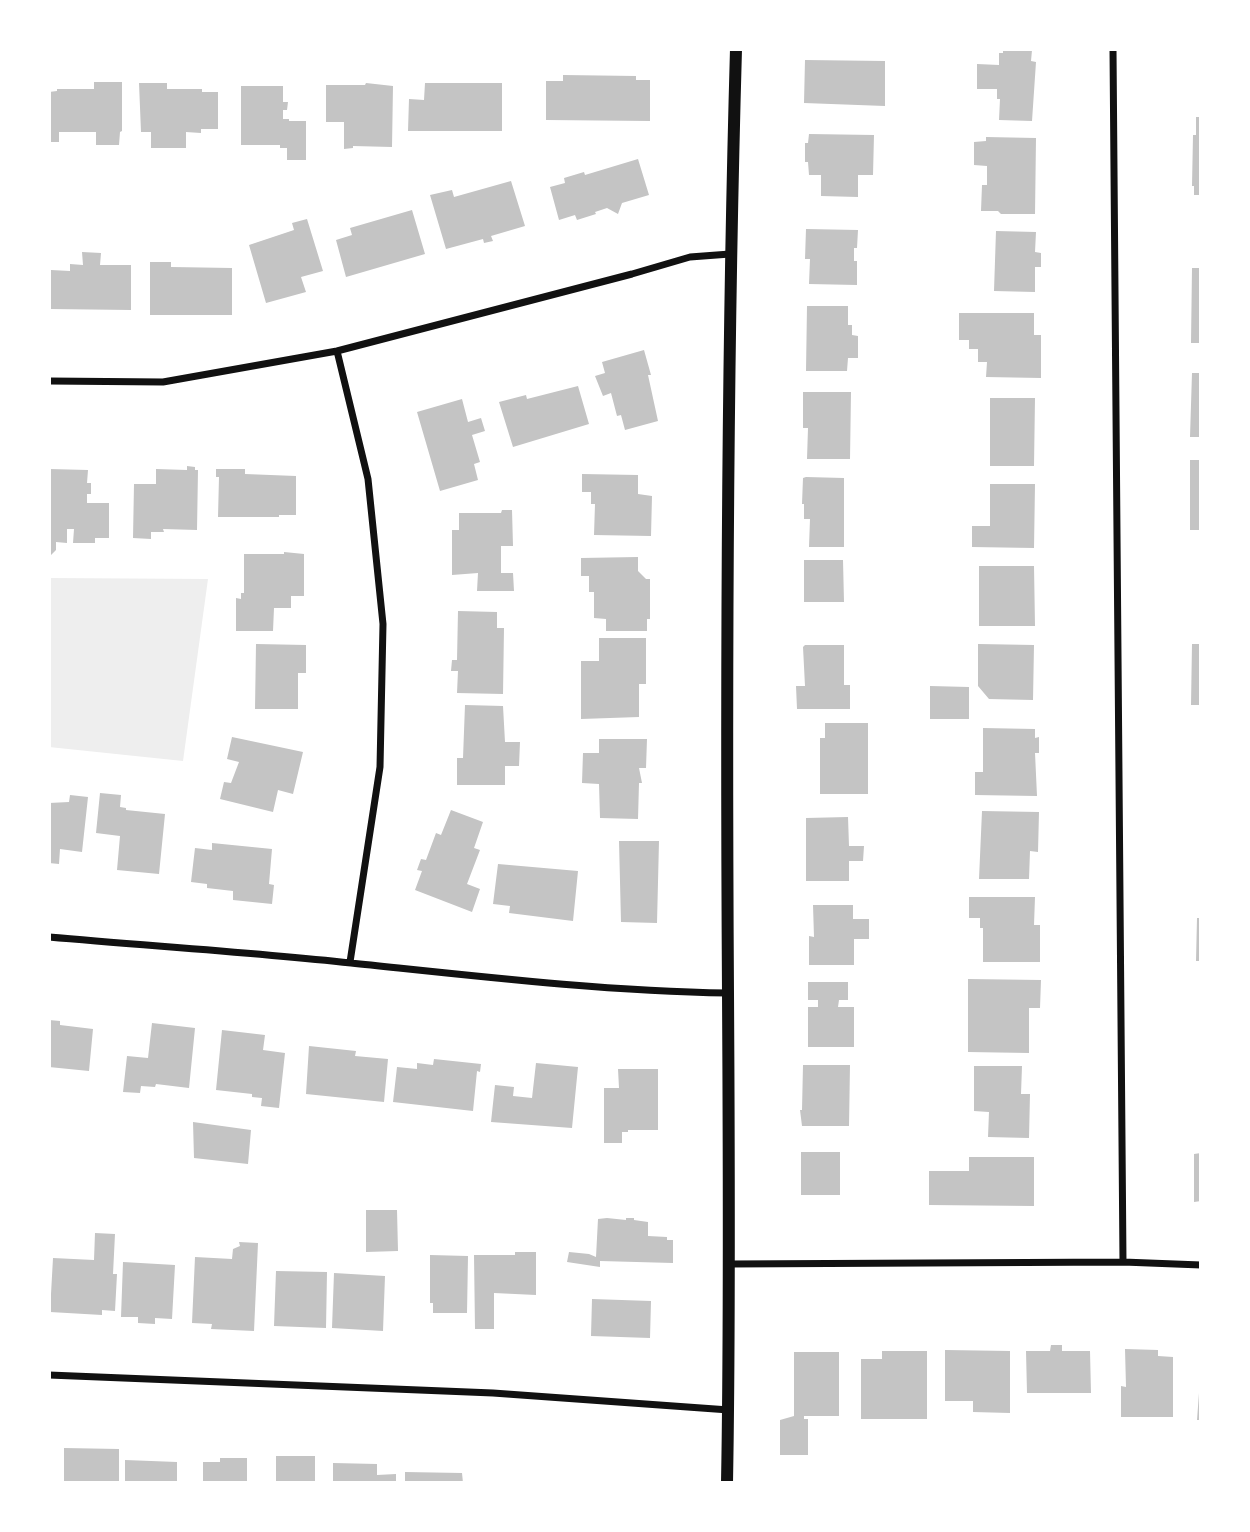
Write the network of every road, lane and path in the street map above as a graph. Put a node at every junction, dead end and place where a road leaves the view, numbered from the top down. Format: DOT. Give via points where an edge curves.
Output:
graph roads {
  1 [pos="736,49"];
  2 [pos="1113,49"];
  3 [pos="730,254"];
  4 [pos="337,351"];
  5 [pos="49,382"];
  6 [pos="49,937"];
  7 [pos="350,962"];
  8 [pos="728,993"];
  9 [pos="1123,1262"];
  10 [pos="730,1264"];
  11 [pos="1201,1265"];
  12 [pos="49,1375"];
  13 [pos="729,1410"];
  14 [pos="727,1483"];
  1 -- 3 [label="street"];
  2 -- 9 [label="street"];
  3 -- 4 [label="street" via="691,257"];
  3 -- 8 [label="street"];
  4 -- 5 [label="street" via="163,382"];
  4 -- 7 [label="street" via="368,479 383,624 380,767"];
  6 -- 7 [label="street"];
  7 -- 8 [label="street" via="453,975"];
  8 -- 10 [label="street"];
  9 -- 10 [label="street"];
  9 -- 11 [label="street"];
  10 -- 13 [label="street"];
  12 -- 13 [label="street" via="493,1393"];
  13 -- 14 [label="street"];
}
